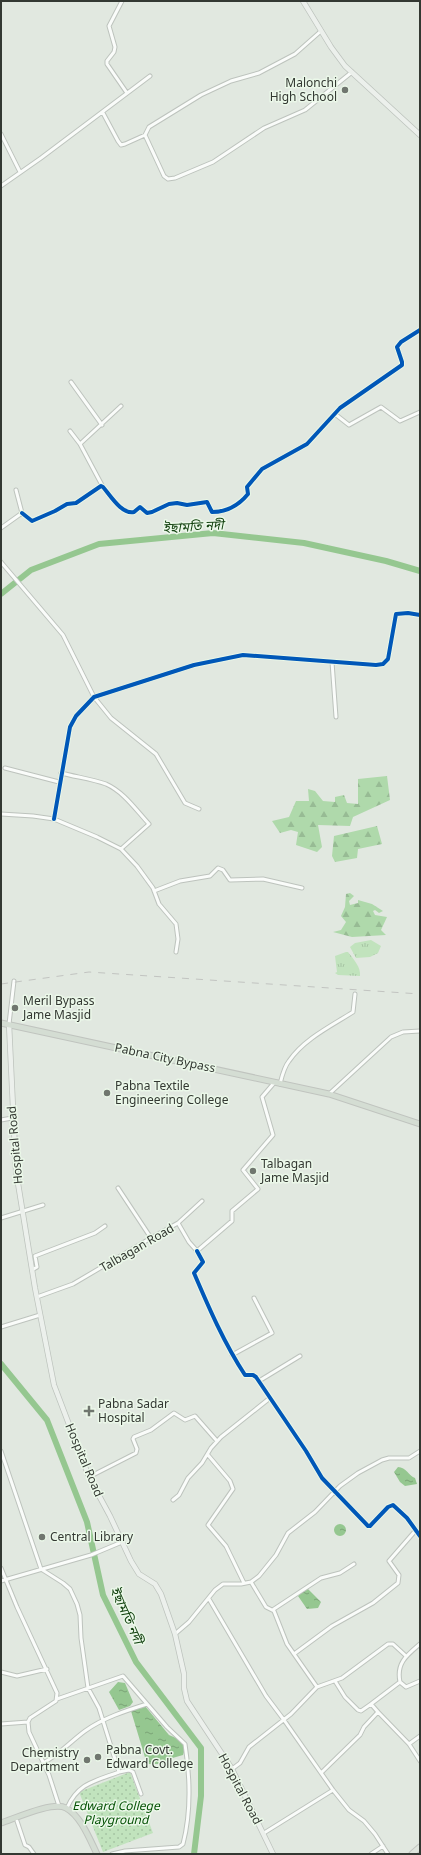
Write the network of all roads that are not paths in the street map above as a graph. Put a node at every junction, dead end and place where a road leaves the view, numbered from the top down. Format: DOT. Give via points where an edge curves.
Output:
graph roads {
  1 [pos="122,1"];
  2 [pos="303,1"];
  3 [pos="321,32"];
  4 [pos="352,72"];
  5 [pos="150,76"];
  6 [pos="127,93"];
  7 [pos="103,113"];
  8 [pos="1,134"];
  9 [pos="145,135"];
  10 [pos="420,135"];
  11 [pos="20,172"];
  12 [pos="1,186"];
  13 [pos="420,330"];
  14 [pos="71,382"];
  15 [pos="121,406"];
  16 [pos="420,412"];
  17 [pos="335,414"];
  18 [pos="102,426"];
  19 [pos="70,431"];
  20 [pos="80,444"];
  21 [pos="103,487"];
  22 [pos="16,490"];
  23 [pos="22,513"];
  24 [pos="1,528"];
  25 [pos="1,562"];
  26 [pos="420,615"];
  27 [pos="332,662"];
  28 [pos="94,697"];
  29 [pos="336,717"];
  30 [pos="5,768"];
  31 [pos="61,773"];
  32 [pos="59,782"];
  33 [pos="199,809"];
  34 [pos="1,814"];
  35 [pos="54,819"];
  36 [pos="121,849"];
  37 [pos="302,888"];
  38 [pos="154,891"];
  39 [pos="176,952"];
  40 [pos="14,981"];
  41 [pos="355,994"];
  42 [pos="1,1023"];
  43 [pos="9,1024"];
  44 [pos="420,1031"];
  45 [pos="277,1084"];
  46 [pos="328,1094"];
  47 [pos="12,1118"];
  48 [pos="1,1120"];
  49 [pos="420,1124"];
  50 [pos="118,1188"];
  51 [pos="202,1201"];
  52 [pos="43,1205"];
  53 [pos="22,1211"];
  54 [pos="1,1218"];
  55 [pos="178,1223"];
  56 [pos="105,1226"];
  57 [pos="151,1238"];
  58 [pos="197,1251"];
  59 [pos="32,1270"];
  60 [pos="37,1297"];
  61 [pos="254,1298"];
  62 [pos="40,1315"];
  63 [pos="1,1326"];
  64 [pos="232,1355"];
  65 [pos="300,1356"];
  66 [pos="259,1381"];
  67 [pos="270,1398"];
  68 [pos="217,1441"];
  69 [pos="1,1451"];
  70 [pos="420,1451"];
  71 [pos="208,1455"];
  72 [pos="89,1477"];
  73 [pos="334,1491"];
  74 [pos="173,1500"];
  75 [pos="416,1530"];
  76 [pos="420,1536"];
  77 [pos="122,1542"];
  78 [pos="354,1564"];
  79 [pos="1,1568"];
  80 [pos="41,1569"];
  81 [pos="3,1581"];
  82 [pos="251,1582"];
  83 [pos="244,1583"];
  84 [pos="209,1599"];
  85 [pos="274,1610"];
  86 [pos="175,1634"];
  87 [pos="420,1644"];
  88 [pos="294,1654"];
  89 [pos="406,1656"];
  90 [pos="46,1669"];
  91 [pos="1,1672"];
  92 [pos="335,1681"];
  93 [pos="420,1681"];
  94 [pos="400,1682"];
  95 [pos="317,1687"];
  96 [pos="88,1688"];
  97 [pos="57,1699"];
  98 [pos="147,1704"];
  99 [pos="371,1704"];
  100 [pos="378,1712"];
  101 [pos="284,1720"];
  102 [pos="102,1721"];
  103 [pos="28,1722"];
  104 [pos="1,1724"];
  105 [pos="420,1736"];
  106 [pos="409,1744"];
  107 [pos="420,1761"];
  108 [pos="43,1763"];
  109 [pos="232,1769"];
  110 [pos="120,1772"];
  111 [pos="321,1773"];
  112 [pos="333,1790"];
  113 [pos="141,1794"];
  114 [pos="59,1806"];
  115 [pos="52,1808"];
  116 [pos="67,1808"];
  117 [pos="17,1821"];
  118 [pos="1,1823"];
  119 [pos="1,1826"];
  120 [pos="264,1833"];
  121 [pos="383,1846"];
  122 [pos="420,1847"];
  123 [pos="34,1854"];
  124 [pos="97,1854"];
  125 [pos="112,1854"];
  126 [pos="273,1854"];
  127 [pos="371,1854"];
  128 [pos="388,1854"];
  129 [pos="412,1854"];
  1 -- 6 [label="street" via="109,26 115,47 107,64"];
  2 -- 3 [label="main road"];
  3 -- 4 [label="main road"];
  3 -- 9 [label="street" via="294,54 259,73 231,81 201,95 149,127"];
  4 -- 9 [label="street" via="305,110 264,128 213,162 175,178 164,176"];
  4 -- 10 [label="main road"];
  5 -- 6 [label="street"];
  6 -- 7 [label="street"];
  7 -- 9 [label="street" via="122,145"];
  7 -- 11 [label="street"];
  8 -- 11 [label="street"];
  11 -- 12 [label="street"];
  13 -- 17 [label="street" via="398,344 402,365 348,402"];
  14 -- 18 [label="street"];
  15 -- 18 [label="street"];
  16 -- 17 [label="street" via="400,421 381,407 349,425"];
  17 -- 21 [label="street" via="307,444 262,469 247,487 248,494 241,503 225,511 212,512 207,502 169,504 147,513 140,506 134,512 128,512"];
  18 -- 20 [label="street"];
  19 -- 20 [label="street"];
  20 -- 21 [label="street"];
  21 -- 23 [label="street" via="76,503 67,504 32,521"];
  22 -- 23 [label="street"];
  23 -- 24 [label="street"];
  25 -- 28 [label="street" via="63,635"];
  26 -- 27 [label="street" via="396,614 388,658 383,664"];
  27 -- 28 [label="street" via="243,655 194,665"];
  27 -- 29 [label="street"];
  28 -- 31 [label="street" via="79,712 70,727"];
  28 -- 33 [label="street" via="111,718 156,754 186,804"];
  30 -- 32 [label="street"];
  31 -- 32 [label="street"];
  31 -- 36 [label="street" via="112,788 129,801 149,824"];
  32 -- 35 [label="street"];
  34 -- 35 [label="street"];
  35 -- 36 [label="street"];
  36 -- 38 [label="street" via="137,866"];
  37 -- 38 [label="street" via="263,878 230,880 223,870 218,868 210,876 180,881"];
  38 -- 39 [label="street" via="159,904 176,924"];
  40 -- 43 [label="street"];
  41 -- 45 [label="street" via="353,1012 329,1026 294,1054"];
  42 -- 43 [label="highway, Pabna City Bypass"];
  43 -- 45 [label="highway, Pabna City Bypass"];
  43 -- 47 [label="main road, Hospital Road"];
  44 -- 46 [label="street" via="403,1032 391,1037"];
  45 -- 46 [label="highway, Pabna City Bypass"];
  45 -- 58 [label="street" via="262,1098 274,1134 243,1170 258,1189 232,1211 232,1221 229,1225"];
  46 -- 49 [label="highway, Pabna City Bypass"];
  47 -- 48 [label="street"];
  47 -- 53 [label="main road, Hospital Road"];
  50 -- 57 [label="street"];
  51 -- 55 [label="street"];
  52 -- 53 [label="street"];
  53 -- 54 [label="street"];
  53 -- 59 [label="main road, Hospital Road"];
  55 -- 57 [label="street, Talbagan Road"];
  55 -- 58 [label="street, Talbagan Road"];
  56 -- 59 [label="street" via="95,1233 35,1256 37,1267"];
  57 -- 60 [label="street, Talbagan Road" via="73,1284"];
  58 -- 64 [label="street" via="203,1262 194,1273 210,1313"];
  59 -- 60 [label="main road, Hospital Road"];
  60 -- 62 [label="main road, Hospital Road"];
  61 -- 64 [label="street" via="272,1333"];
  62 -- 63 [label="street"];
  62 -- 72 [label="main road, Hospital Road" via="54,1385"];
  64 -- 66 [label="street" via="245,1376 254,1375"];
  65 -- 66 [label="street"];
  66 -- 67 [label="street"];
  67 -- 68 [label="street"];
  67 -- 73 [label="street" via="322,1478"];
  68 -- 71 [label="street"];
  68 -- 72 [label="street" via="195,1416 185,1420 174,1413 151,1430 134,1437 136,1453"];
  69 -- 80 [label="street"];
  70 -- 73 [label="street" via="409,1458 389,1458 378,1462"];
  71 -- 74 [label="street"];
  71 -- 83 [label="street" via="230,1481 233,1489 208,1525 226,1546"];
  72 -- 77 [label="main road, Hospital Road"];
  73 -- 75 [label="street" via="368,1526 392,1504"];
  73 -- 82 [label="street" via="316,1512 288,1533 268,1566"];
  75 -- 76 [label="street"];
  75 -- 88 [label="street" via="389,1561 399,1575 398,1583 373,1603 332,1626"];
  77 -- 80 [label="street" via="91,1555"];
  77 -- 86 [label="main road, Hospital Road" via="139,1574 158,1588"];
  78 -- 85 [label="street" via="340,1573 321,1578"];
  79 -- 81 [label="street"];
  80 -- 81 [label="street"];
  80 -- 96 [label="street" via="63,1583 77,1604"];
  81 -- 90 [label="street"];
  82 -- 83 [label="street"];
  82 -- 85 [label="street" via="266,1607"];
  83 -- 84 [label="street" via="223,1584"];
  84 -- 86 [label="street"];
  84 -- 101 [label="street" via="266,1696"];
  85 -- 88 [label="street" via="287,1644"];
  86 -- 109 [label="main road, Hospital Road" via="187,1701"];
  87 -- 89 [label="street"];
  88 -- 95 [label="street"];
  89 -- 92 [label="street" via="393,1644 388,1644"];
  89 -- 94 [label="street" via="398,1668"];
  90 -- 91 [label="street" via="17,1676"];
  90 -- 97 [label="street" via="56,1686"];
  92 -- 95 [label="street"];
  92 -- 99 [label="street" via="345,1697 358,1710 361,1711"];
  93 -- 94 [label="street" via="406,1687"];
  94 -- 99 [label="street"];
  95 -- 101 [label="street"];
  96 -- 97 [label="street"];
  96 -- 98 [label="street" via="121,1675"];
  96 -- 102 [label="street" via="99,1708"];
  97 -- 103 [label="street"];
  98 -- 102 [label="street"];
  98 -- 125 [label="street" via="185,1744 188,1781 184,1842 179,1847"];
  99 -- 100 [label="street"];
  100 -- 106 [label="street"];
  100 -- 111 [label="street" via="360,1735"];
  101 -- 109 [label="street" via="249,1747 240,1763"];
  101 -- 111 [label="street"];
  102 -- 108 [label="street" via="77,1737 57,1756"];
  102 -- 110 [label="street"];
  103 -- 104 [label="street"];
  103 -- 108 [label="street" via="29,1732"];
  105 -- 106 [label="street"];
  106 -- 107 [label="street"];
  108 -- 114 [label="street"];
  109 -- 120 [label="main road, Hospital Road"];
  110 -- 113 [label="street" via="133,1772"];
  110 -- 116 [label="street" via="81,1787"];
  111 -- 112 [label="street"];
  112 -- 120 [label="street"];
  112 -- 121 [label="street" via="349,1810 364,1821"];
  114 -- 115 [label="highway"];
  114 -- 116 [label="highway"];
  115 -- 117 [label="highway"];
  115 -- 118 [label="highway" via="48,1807"];
  116 -- 124 [label="highway" via="80,1823"];
  117 -- 119 [label="highway"];
  117 -- 123 [label="street" via="26,1845"];
  120 -- 126 [label="main road, Hospital Road"];
  121 -- 127 [label="street"];
  121 -- 128 [label="street"];
  122 -- 129 [label="main road"];
}
